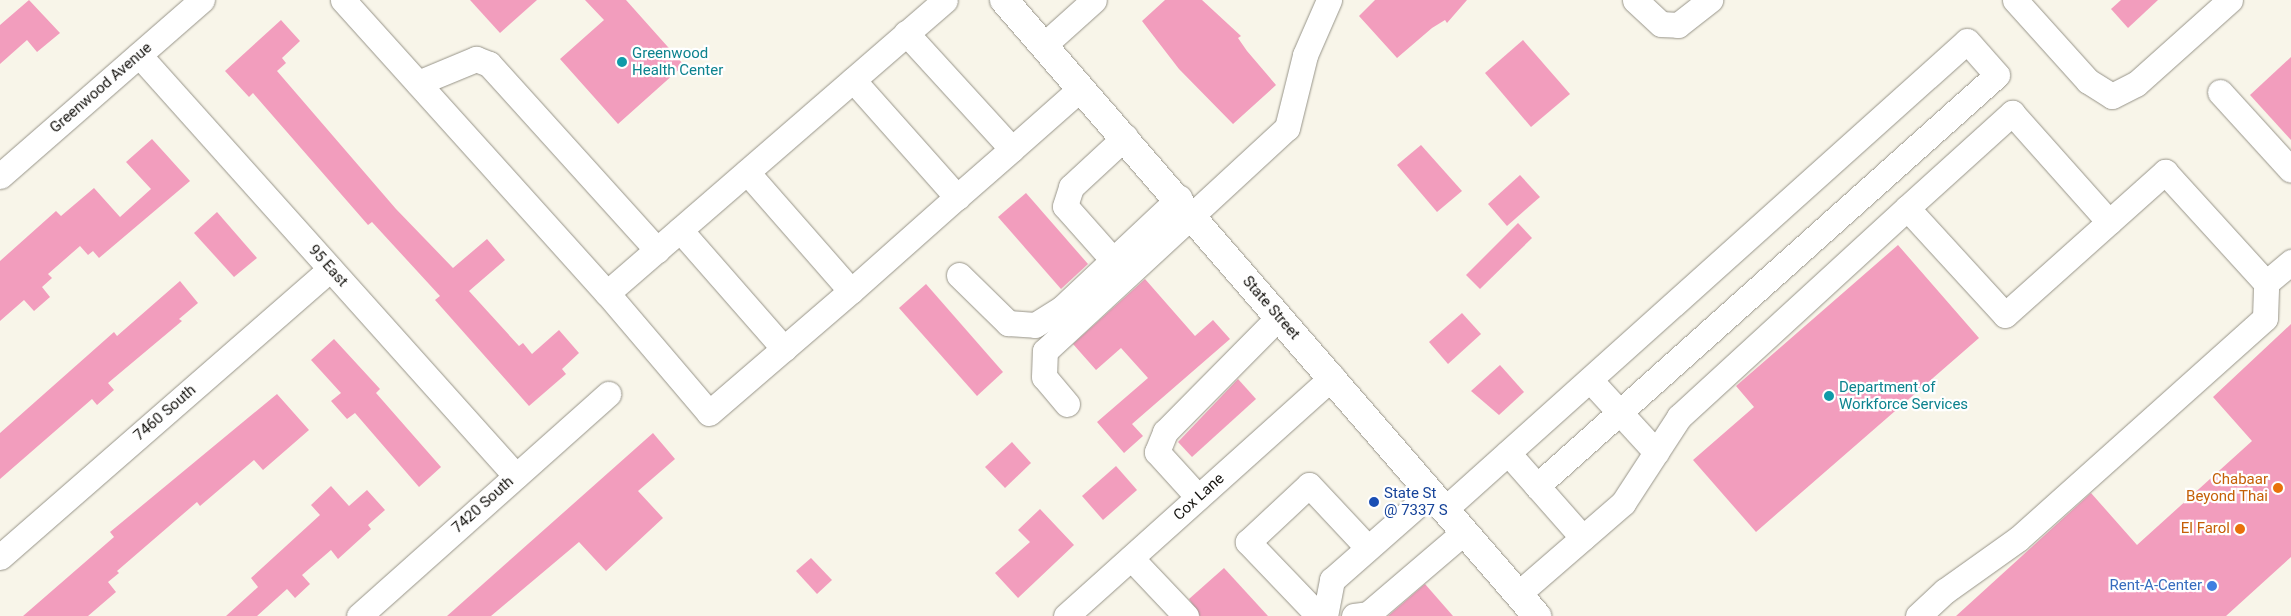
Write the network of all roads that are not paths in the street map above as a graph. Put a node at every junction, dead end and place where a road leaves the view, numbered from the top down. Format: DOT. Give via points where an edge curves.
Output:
graph roads {
  1 [pos="202,0"];
  2 [pos="343,0"];
  3 [pos="945,0"];
  4 [pos="1094,0"];
  5 [pos="1328,0"];
  6 [pos="1635,0"];
  7 [pos="1710,0"];
  8 [pos="2015,0"];
  9 [pos="2230,0"];
  10 [pos="1006,1"];
  11 [pos="906,33"];
  12 [pos="1044,45"];
  13 [pos="140,55"];
  14 [pos="853,80"];
  15 [pos="418,82"];
  16 [pos="1081,88"];
  17 [pos="2220,92"];
  18 [pos="1125,138"];
  19 [pos="1012,149"];
  20 [pos="2291,170"];
  21 [pos="747,172"];
  22 [pos="0,176"];
  23 [pos="957,197"];
  24 [pos="1186,208"];
  25 [pos="1907,208"];
  26 [pos="2109,222"];
  27 [pos="680,230"];
  28 [pos="657,250"];
  29 [pos="1113,260"];
  30 [pos="2291,262"];
  31 [pos="330,269"];
  32 [pos="959,275"];
  33 [pos="2266,283"];
  34 [pos="851,292"];
  35 [pos="607,294"];
  36 [pos="1278,318"];
  37 [pos="784,348"];
  38 [pos="1332,377"];
  39 [pos="1590,380"];
  40 [pos="608,394"];
  41 [pos="1067,404"];
  42 [pos="1620,412"];
  43 [pos="1656,452"];
  44 [pos="1508,453"];
  45 [pos="516,476"];
  46 [pos="1537,486"];
  47 [pos="1198,497"];
  48 [pos="1437,502"];
  49 [pos="1464,532"];
  50 [pos="1583,538"];
  51 [pos="1368,548"];
  52 [pos="0,557"];
  53 [pos="1131,558"];
  54 [pos="1518,594"];
  55 [pos="359,616"];
  56 [pos="1066,616"];
  57 [pos="1186,616"];
  58 [pos="1319,616"];
  59 [pos="1325,616"];
  60 [pos="1354,616"];
  61 [pos="1538,616"];
  62 [pos="1918,616"];
  1 -- 13 [label="street, Greenwood Avenue"];
  2 -- 15 [label="street"];
  3 -- 11 [label="street"];
  4 -- 12 [label="street"];
  5 -- 24 [label="street" via="1305,55 1287,128"];
  6 -- 7 [label="street" via="1661,24 1678,25"];
  8 -- 9 [label="street" via="2088,81 2112,96 2136,84"];
  10 -- 12 [label="main road, State Street"];
  11 -- 14 [label="street"];
  11 -- 19 [label="street"];
  12 -- 16 [label="main road, State Street"];
  13 -- 22 [label="street, Greenwood Avenue"];
  13 -- 31 [label="street, 95 East"];
  14 -- 21 [label="street"];
  14 -- 23 [label="street"];
  15 -- 28 [label="street" via="476,58 489,64"];
  15 -- 35 [label="street"];
  16 -- 18 [label="main road, State Street"];
  16 -- 19 [label="street"];
  17 -- 20 [label="street"];
  18 -- 24 [label="main road, State Street"];
  18 -- 29 [label="street" via="1071,187 1065,206"];
  19 -- 23 [label="street"];
  21 -- 27 [label="street"];
  21 -- 34 [label="street"];
  23 -- 34 [label="street"];
  24 -- 29 [label="street"];
  24 -- 36 [label="main road, State Street"];
  24 -- 41 [label="street" via="1046,351 1044,377"];
  25 -- 26 [label="street" via="2005,315"];
  25 -- 26 [label="street" via="2012,113"];
  25 -- 43 [label="street" via="1679,417"];
  26 -- 33 [label="street" via="2165,172"];
  27 -- 28 [label="street"];
  27 -- 37 [label="street"];
  28 -- 35 [label="street"];
  29 -- 32 [label="street" via="1047,320 1021,327 997,316"];
  30 -- 33 [label="street"];
  31 -- 45 [label="street, 95 East"];
  31 -- 52 [label="street, 7460 South"];
  33 -- 62 [label="street" via="2265,318 2018,539 1945,591"];
  34 -- 37 [label="street"];
  35 -- 37 [label="street" via="709,414"];
  36 -- 38 [label="main road, State Street"];
  36 -- 47 [label="street" via="1165,432 1157,452"];
  38 -- 47 [label="street, Cox Lane"];
  38 -- 48 [label="main road, State Street"];
  39 -- 42 [label="street"];
  39 -- 42 [label="street" via="1967,41 1997,75"];
  39 -- 44 [label="street"];
  40 -- 45 [label="street, 7420 South"];
  42 -- 43 [label="street"];
  42 -- 46 [label="street"];
  43 -- 50 [label="street" via="1623,502"];
  44 -- 46 [label="street"];
  44 -- 48 [label="street"];
  45 -- 55 [label="street, 7420 South"];
  46 -- 50 [label="street"];
  47 -- 53 [label="street, Cox Lane"];
  48 -- 49 [label="main road, State Street"];
  48 -- 51 [label="street"];
  49 -- 54 [label="main road, State Street"];
  49 -- 60 [label="street" via="1368,614"];
  50 -- 54 [label="street"];
  51 -- 58 [label="street" via="1309,485 1248,542"];
  51 -- 59 [label="street" via="1332,580"];
  53 -- 56 [label="street, Cox Lane"];
  53 -- 57 [label="street"];
  54 -- 61 [label="main road, State Street"];
}
